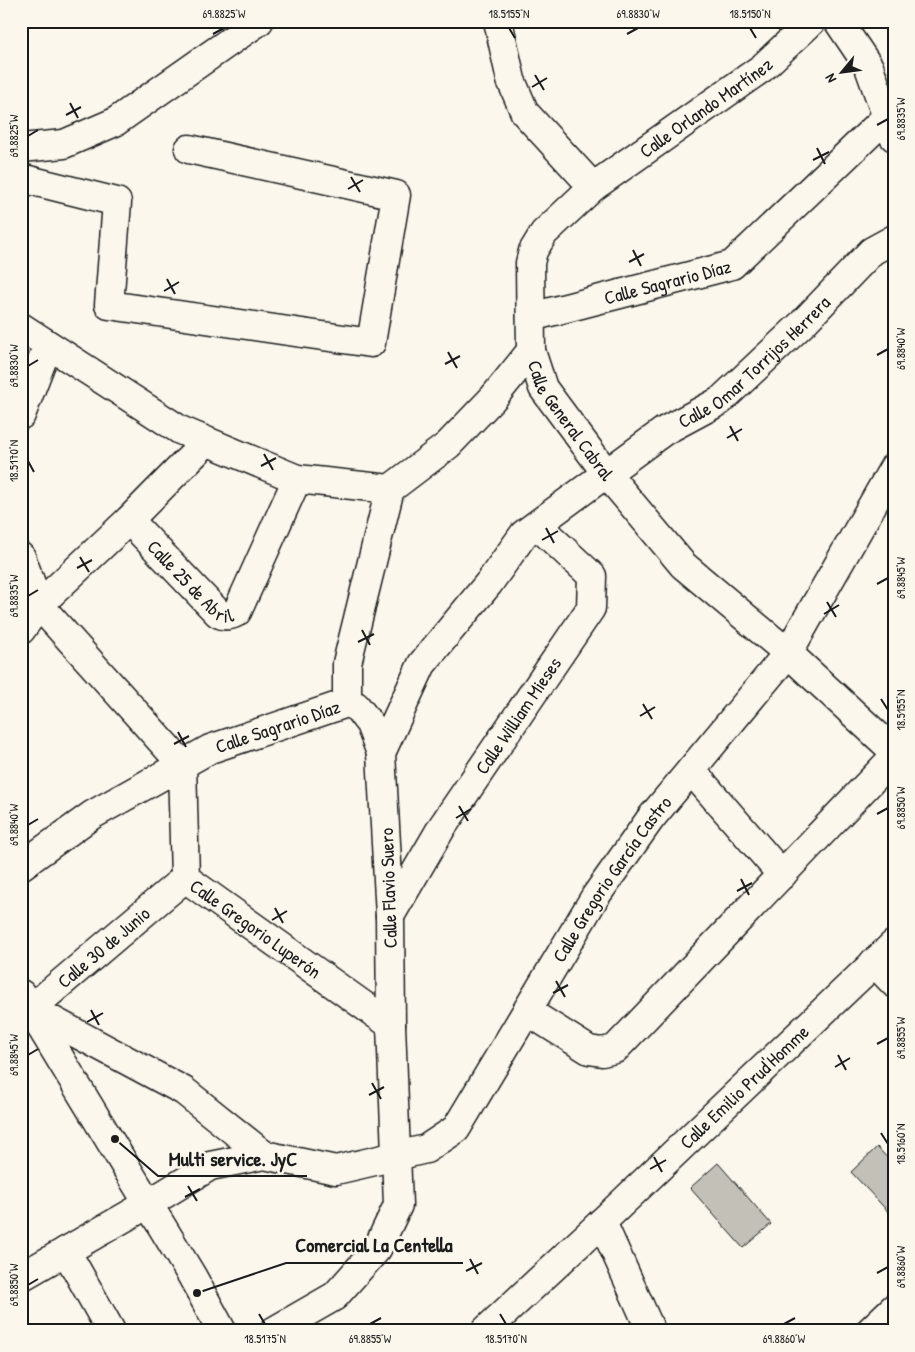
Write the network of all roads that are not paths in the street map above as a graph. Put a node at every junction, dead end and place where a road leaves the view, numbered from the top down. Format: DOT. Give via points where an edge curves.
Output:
graph roads {
  1 [pos="259,21"];
  2 [pos="498,21"];
  3 [pos="812,21"];
  4 [pos="838,21"];
  5 [pos="891,121"];
  6 [pos="21,148"];
  7 [pos="188,149"];
  8 [pos="21,178"];
  9 [pos="593,187"];
  10 [pos="894,239"];
  11 [pos="531,317"];
  12 [pos="21,328"];
  13 [pos="48,345"];
  14 [pos="531,351"];
  15 [pos="21,415"];
  16 [pos="206,442"];
  17 [pos="893,471"];
  18 [pos="606,473"];
  19 [pos="297,479"];
  20 [pos="390,489"];
  21 [pos="129,520"];
  22 [pos="537,525"];
  23 [pos="21,557"];
  24 [pos="39,605"];
  25 [pos="21,630"];
  26 [pos="788,653"];
  27 [pos="347,703"];
  28 [pos="894,751"];
  29 [pos="381,753"];
  30 [pos="894,757"];
  31 [pos="182,764"];
  32 [pos="691,770"];
  33 [pos="21,866"];
  34 [pos="782,875"];
  35 [pos="185,878"];
  36 [pos="390,916"];
  37 [pos="884,953"];
  38 [pos="894,983"];
  39 [pos="24,1007"];
  40 [pos="526,1011"];
  41 [pos="391,1025"];
  42 [pos="264,1155"];
  43 [pos="395,1156"];
  44 [pos="148,1204"];
  45 [pos="602,1222"];
  46 [pos="66,1251"];
  47 [pos="21,1277"];
  48 [pos="894,1308"];
  49 [pos="111,1331"];
  50 [pos="222,1331"];
  51 [pos="274,1331"];
  52 [pos="485,1331"];
  53 [pos="651,1331"];
  54 [pos="870,1331"];
  1 -- 6 [label="street" via="115,122 64,144"];
  2 -- 9 [label="street" via="511,80 525,113"];
  3 -- 9 [label="street, Calle Orlando Martínez" via="762,68"];
  4 -- 5 [label="street" via="869,68"];
  5 -- 11 [label="street, Calle Sagrario Díaz" via="732,265"];
  7 -- 8 [label="street" via="396,195 371,343 109,305 117,202"];
  9 -- 11 [label="street, Calle General Cabral" via="544,233 533,252 530,263"];
  10 -- 18 [label="street, Calle Omar Torrijos Herrera" via="872,251 803,323 720,401 664,431"];
  11 -- 14 [label="street, Calle General Cabral"];
  12 -- 13 [label="street"];
  13 -- 15 [label="street"];
  13 -- 16 [label="street" via="180,430"];
  14 -- 18 [label="street, Calle General Cabral" via="543,388"];
  14 -- 20 [label="street" via="493,398 448,445"];
  16 -- 19 [label="street"];
  16 -- 21 [label="street"];
  17 -- 26 [label="street, Calle Gregorio García Castro"];
  18 -- 22 [label="street, Calle Flavio Suero"];
  18 -- 26 [label="street, Calle General Cabral" via="683,565"];
  19 -- 20 [label="street"];
  19 -- 21 [label="street, Calle 25 de Abril" via="237,612 232,615 218,613"];
  20 -- 27 [label="street, Calle Sagrario Díaz" via="347,663"];
  21 -- 24 [label="street"];
  22 -- 29 [label="street, Calle Flavio Suero" via="524,534 422,664"];
  22 -- 36 [label="street, Calle William Mieses" via="592,576 591,608 442,827"];
  23 -- 24 [label="street"];
  24 -- 25 [label="street"];
  24 -- 31 [label="street"];
  26 -- 28 [label="street, Calle General Cabral"];
  26 -- 32 [label="street, Calle Gregorio García Castro"];
  27 -- 29 [label="street" via="356,706 370,724"];
  27 -- 31 [label="street, Calle Sagrario Díaz" via="210,749"];
  29 -- 36 [label="street, Calle Flavio Suero"];
  30 -- 34 [label="street"];
  31 -- 33 [label="street, Calle Sagrario Díaz" via="92,815"];
  31 -- 35 [label="street, Calle Gregorio Luperón"];
  32 -- 34 [label="street"];
  32 -- 40 [label="street, Calle Gregorio García Castro" via="651,818 595,897"];
  34 -- 40 [label="street" via="615,1049 589,1050"];
  35 -- 39 [label="street, Calle 30 de Junio"];
  35 -- 41 [label="street, Calle Gregorio Luperón"];
  36 -- 41 [label="street, Calle Flavio Suero"];
  37 -- 38 [label="street"];
  37 -- 45 [label="street, Calle Emilio Prud'Homme"];
  39 -- 42 [label="street" via="184,1091"];
  39 -- 44 [label="street"];
  40 -- 43 [label="street, Calle Gregorio García Castro" via="456,1129 426,1149"];
  41 -- 43 [label="street, Calle Flavio Suero"];
  42 -- 43 [label="street, Calle Gregorio García Castro" via="336,1170"];
  42 -- 44 [label="street, Calle Gregorio García Castro" via="210,1166"];
  43 -- 51 [label="street, Calle Flavio Suero" via="398,1205 377,1249 335,1296"];
  44 -- 46 [label="street, Calle Gregorio García Castro"];
  44 -- 50 [label="street"];
  45 -- 52 [label="street, Calle Emilio Prud'Homme"];
  45 -- 53 [label="street"];
  46 -- 47 [label="street, Calle Gregorio García Castro"];
  46 -- 49 [label="street"];
  48 -- 54 [label="street"];
}
